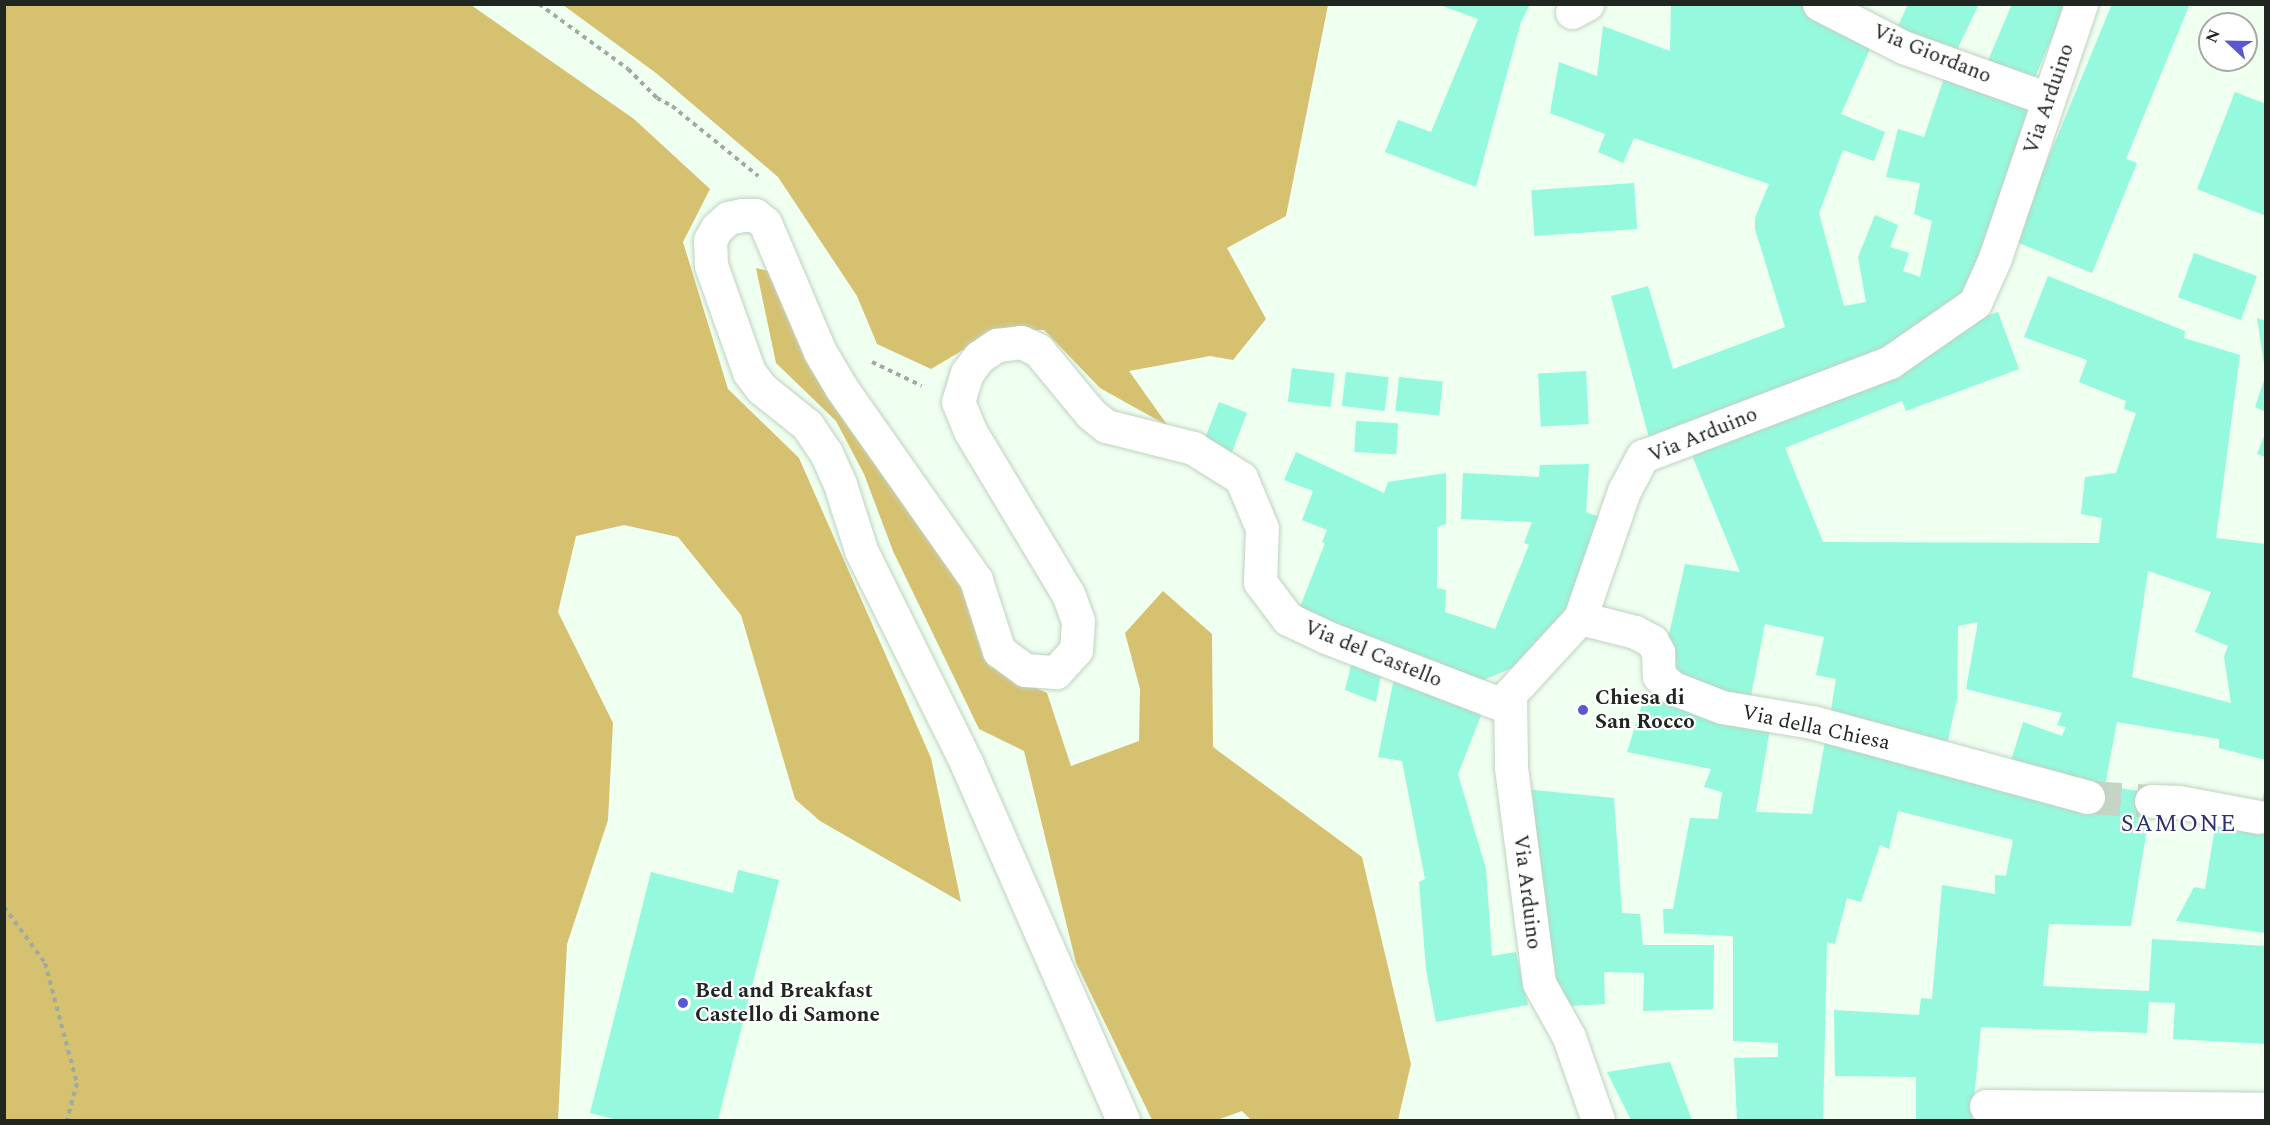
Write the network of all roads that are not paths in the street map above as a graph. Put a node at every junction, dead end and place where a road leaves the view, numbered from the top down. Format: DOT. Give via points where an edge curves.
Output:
graph roads {
  1 [pos="1819,4"];
  2 [pos="2081,4"];
  3 [pos="2049,99"];
  4 [pos="1580,618"];
  5 [pos="1508,707"];
  6 [pos="2088,797"];
  7 [pos="2151,801"];
  8 [pos="2259,817"];
  9 [pos="1986,1106"];
  10 [pos="2265,1109"];
  11 [pos="1123,1120"];
  12 [pos="1598,1120"];
  1 -- 3 [label="street, Via Giordano" via="1903,46"];
  2 -- 3 [label="street, Via Arduino"];
  3 -- 4 [label="street, Via Arduino" via="1995,258 1975,303 1890,362 1642,456 1624,491"];
  4 -- 5 [label="street, Via Arduino" via="1509,694"];
  4 -- 6 [label="street, Via della Chiesa" via="1635,632 1652,641 1658,652 1659,676 1673,688 1722,707 1812,722"];
  5 -- 11 [label="street, Via del Castello" via="1288,620 1260,582 1262,528 1241,478 1193,448 1106,426 1091,414 1038,350 1021,342 997,345 979,357 967,373 958,402 970,431 1068,594 1078,621 1076,650 1056,672 1025,670 999,651 976,580 820,352 765,223 755,215 742,215 728,218 717,228 710,240 711,265 749,372 761,388 807,425 826,453 861,550 967,764"];
  5 -- 12 [label="street, Via Arduino" via="1511,766 1539,983 1569,1037"];
  7 -- 8 [label="street" via="2179,802"];
  9 -- 10 [label="street"];
}
